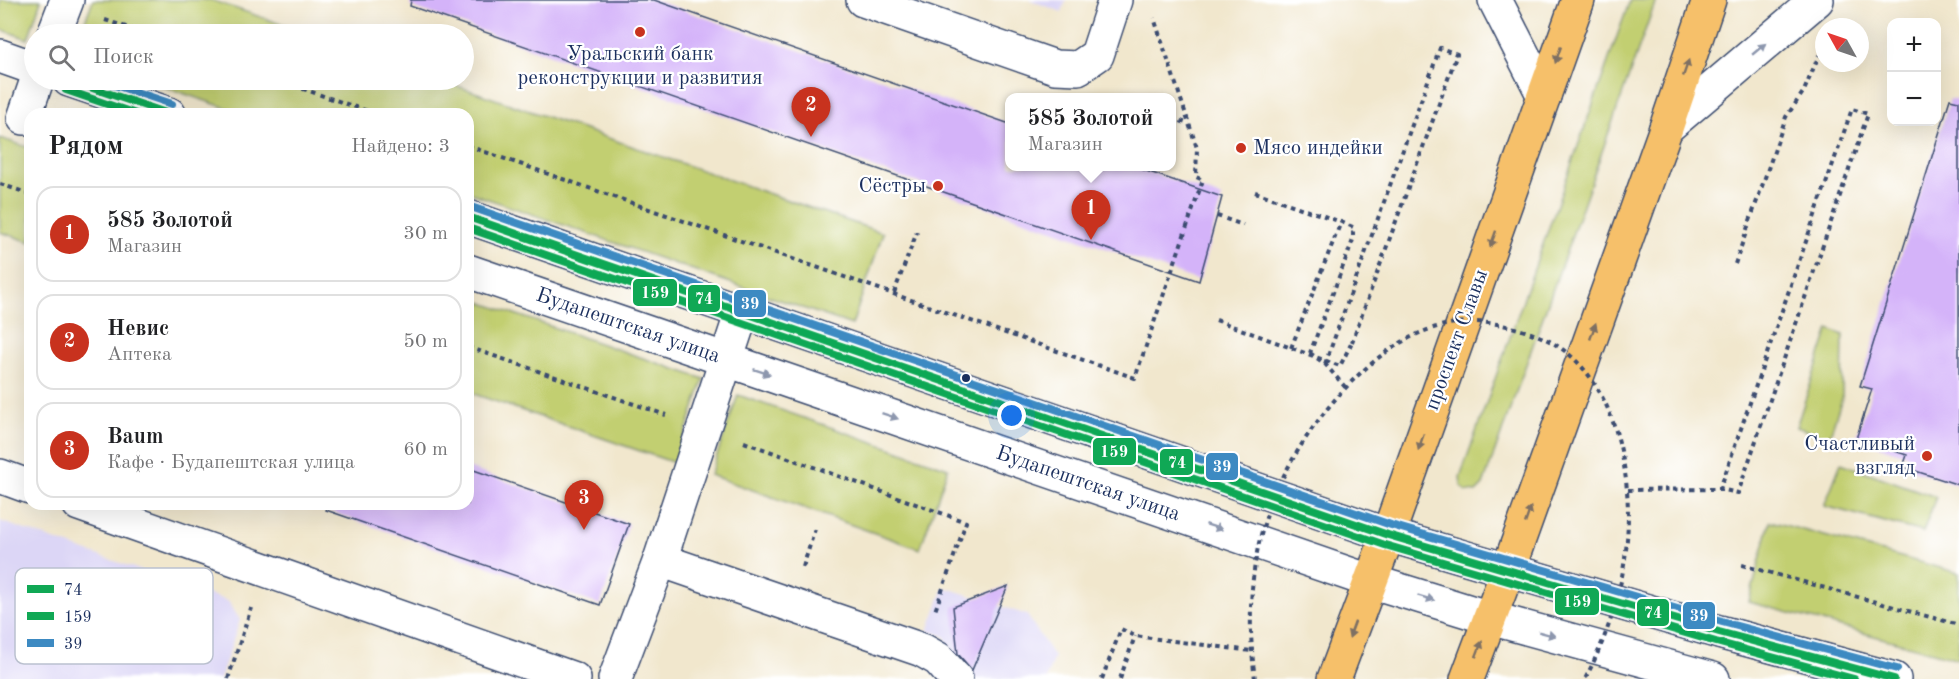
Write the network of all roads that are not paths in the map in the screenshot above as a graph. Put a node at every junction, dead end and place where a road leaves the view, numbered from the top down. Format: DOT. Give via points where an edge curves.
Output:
graph roads {
  1 [pos="67,0"];
  2 [pos="863,0"];
  3 [pos="1116,0"];
  4 [pos="1495,0"];
  5 [pos="1578,0"];
  6 [pos="1709,0"];
  7 [pos="1817,0"];
  8 [pos="58,24"];
  9 [pos="0,56"];
  10 [pos="24,64"];
  11 [pos="32,90"];
  12 [pos="98,90"];
  13 [pos="1544,96"];
  14 [pos="151,108"];
  15 [pos="18,116"];
  16 [pos="1666,128"];
  17 [pos="474,219"];
  18 [pos="474,273"];
  19 [pos="742,312"];
  20 [pos="727,360"];
  21 [pos="0,476"];
  22 [pos="24,485"];
  23 [pos="96,510"];
  24 [pos="1388,535"];
  25 [pos="660,560"];
  26 [pos="1508,570"];
  27 [pos="1370,581"];
  28 [pos="1490,618"];
  29 [pos="574,679"];
  30 [pos="615,679"];
  31 [pos="956,679"];
  32 [pos="1334,679"];
  33 [pos="1467,679"];
  34 [pos="1713,679"];
  35 [pos="1894,679"];
  1 -- 8 [label="street"];
  2 -- 3 [label="street" via="1055,67 1078,68 1097,55"];
  4 -- 13 [label="street"];
  5 -- 13 [label="main road, проспект Славы, one-way"];
  16 -- 6 [label="main road, one-way"];
  16 -- 7 [label="street, one-way"];
  9 -- 10 [label="street"];
  11 -- 15 [label="street"];
  12 -- 14 [label="street"];
  13 -- 24 [label="main road, проспект Славы, one-way"];
  26 -- 16 [label="main road, one-way"];
  17 -- 19 [label="street"];
  18 -- 20 [label="street, Будапештская улица"];
  19 -- 20 [label="street"];
  19 -- 24 [label="street"];
  20 -- 25 [label="street"];
  20 -- 27 [label="street, Будапештская улица, one-way"];
  21 -- 22 [label="street"];
  23 -- 29 [label="street"];
  24 -- 26 [label="street"];
  24 -- 27 [label="main road, проспект Славы"];
  25 -- 30 [label="street"];
  25 -- 31 [label="street" via="922,650 938,659"];
  26 -- 28 [label="main road"];
  26 -- 35 [label="street"];
  27 -- 28 [label="street, Будапештская улица, one-way"];
  27 -- 32 [label="main road, проспект Славы, one-way"];
  33 -- 28 [label="main road, one-way"];
  28 -- 34 [label="street, Будапештская улица, one-way"];
}
